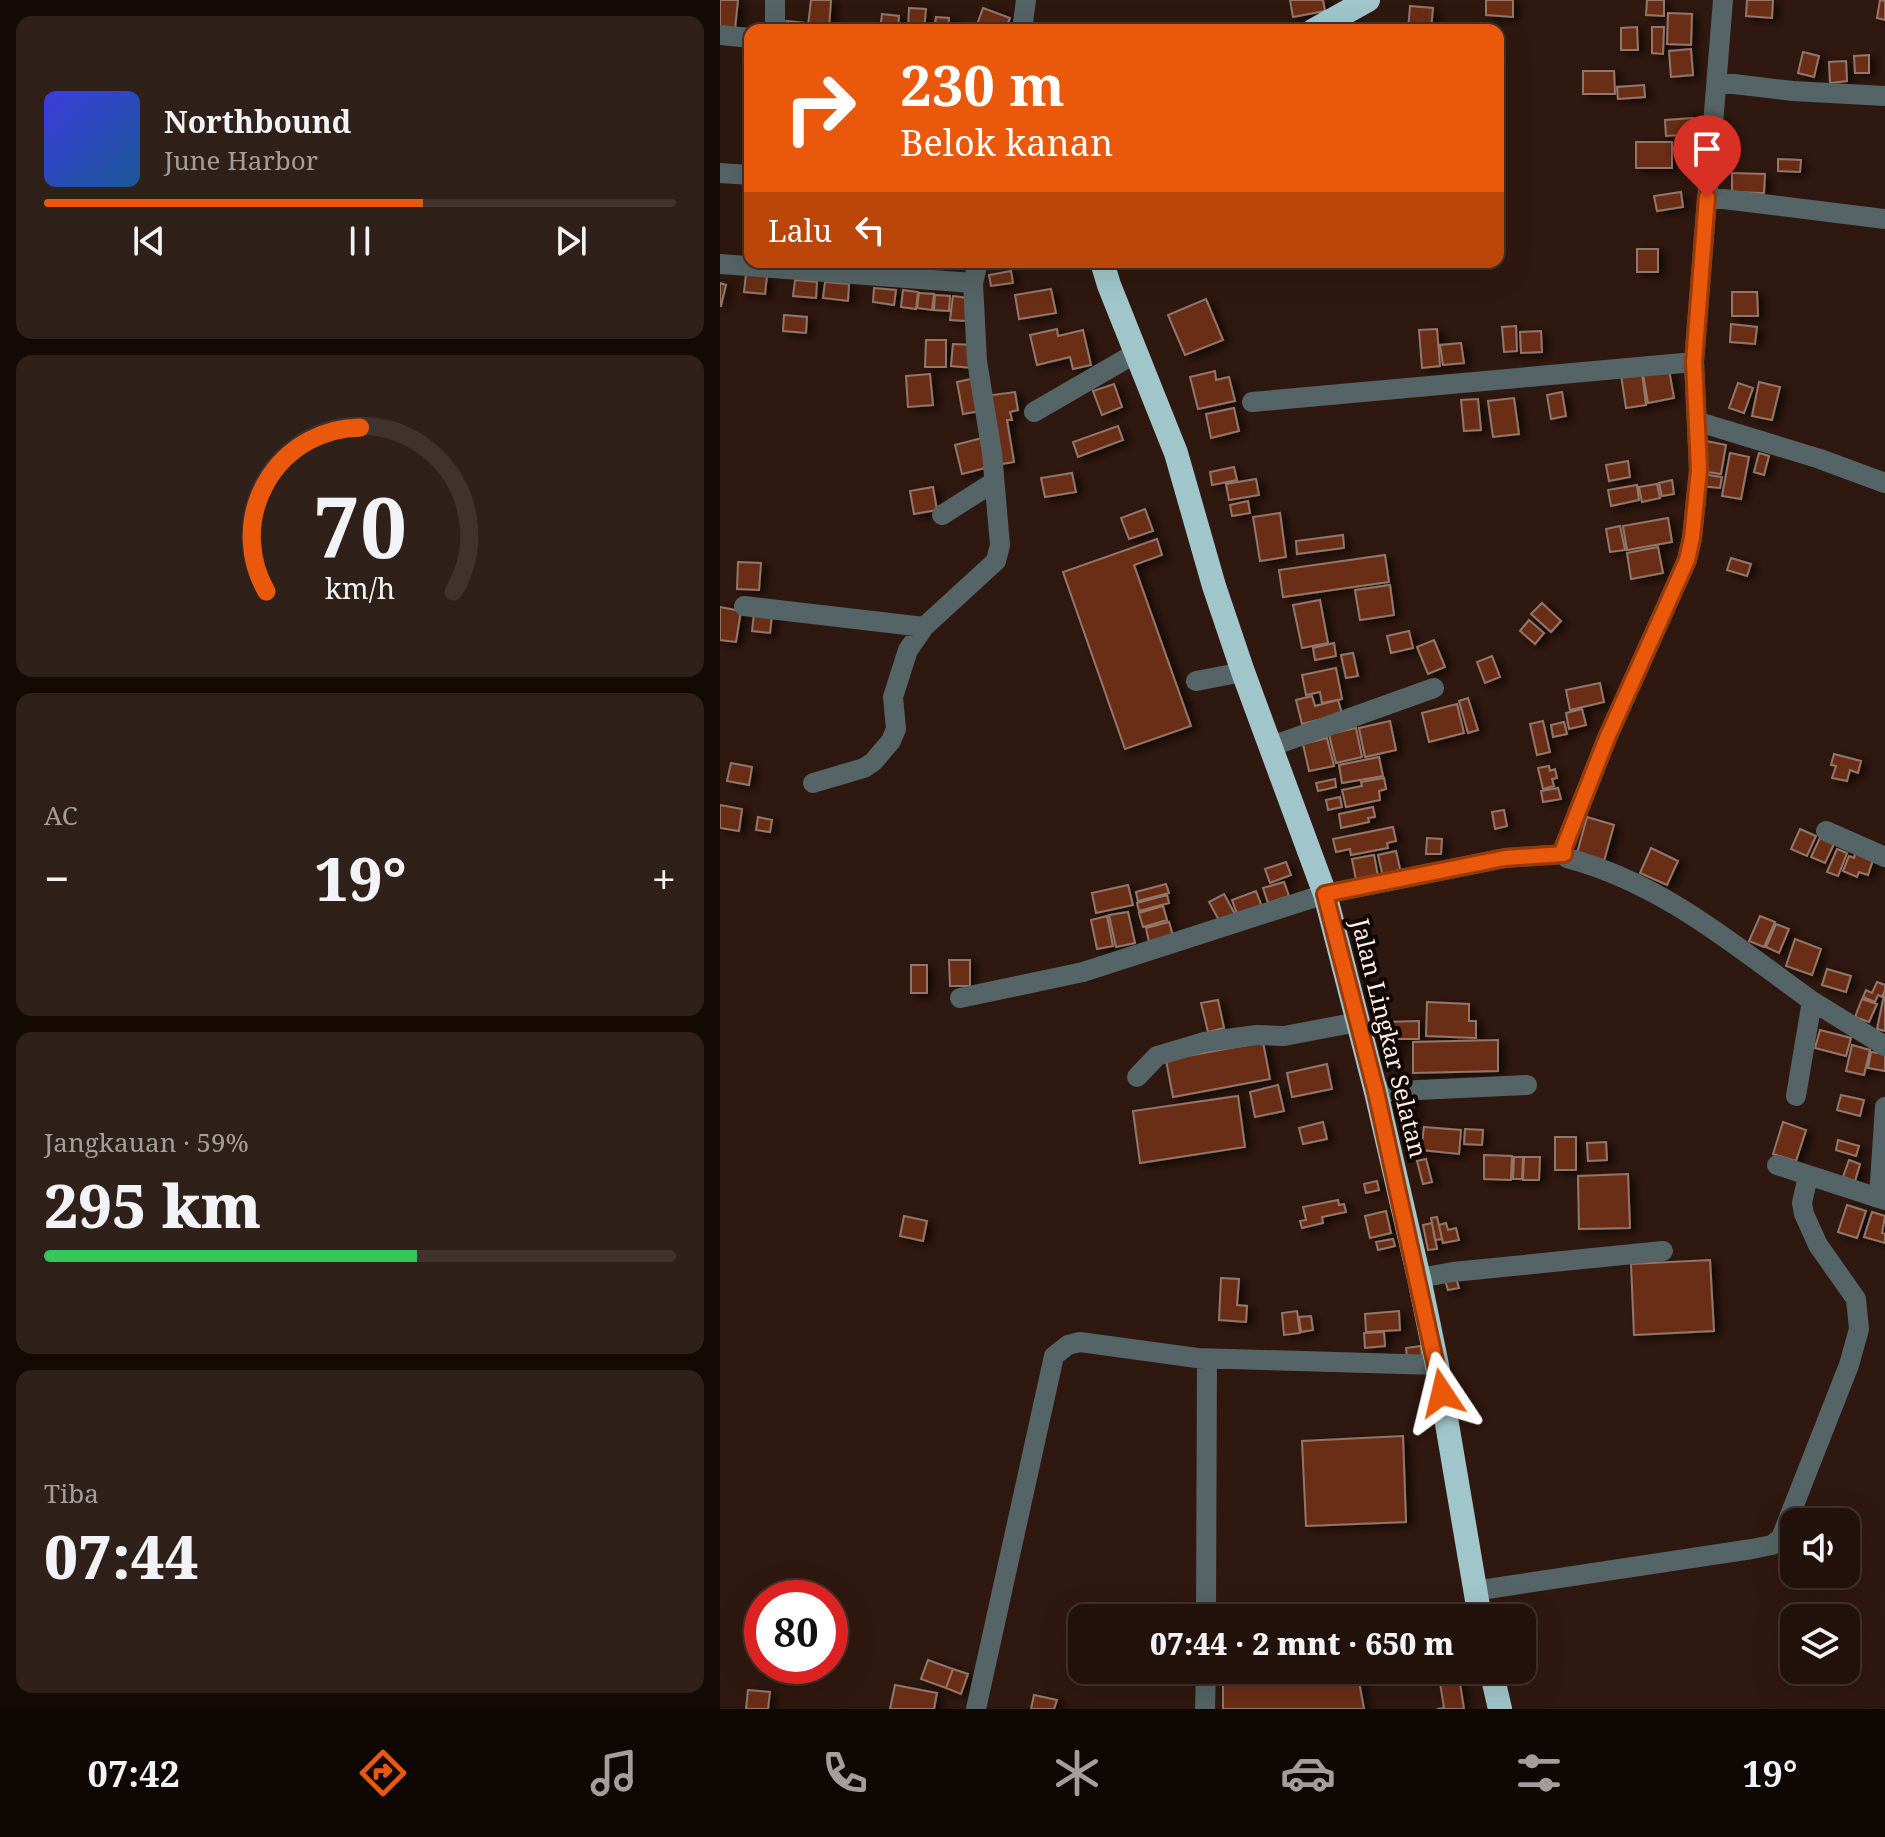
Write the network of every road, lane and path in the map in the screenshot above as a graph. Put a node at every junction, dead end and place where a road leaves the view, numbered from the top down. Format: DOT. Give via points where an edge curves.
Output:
graph roads {
  1 [pos="775,0"];
  2 [pos="1026,0"];
  3 [pos="1368,0"];
  4 [pos="1723,0"];
  5 [pos="776,24"];
  6 [pos="1023,24"];
  7 [pos="1325,24"];
  8 [pos="720,35"];
  9 [pos="744,37"];
  10 [pos="1717,82"];
  11 [pos="1885,96"];
  12 [pos="720,173"];
  13 [pos="744,175"];
  14 [pos="1707,197"];
  15 [pos="1885,219"];
  16 [pos="720,264"];
  17 [pos="744,266"];
  18 [pos="773,268"];
  19 [pos="977,268"];
  20 [pos="1104,268"];
  21 [pos="973,283"];
  22 [pos="1136,353"];
  23 [pos="1694,362"];
  24 [pos="1252,402"];
  25 [pos="1034,412"];
  26 [pos="1699,422"];
  27 [pos="994,482"];
  28 [pos="1885,483"];
  29 [pos="942,515"];
  30 [pos="744,606"];
  31 [pos="924,627"];
  32 [pos="1243,672"];
  33 [pos="1196,681"];
  34 [pos="1434,688"];
  35 [pos="1272,746"];
  36 [pos="813,783"];
  37 [pos="1826,831"];
  38 [pos="1564,854"];
  39 [pos="1885,857"];
  40 [pos="1325,894"];
  41 [pos="960,998"];
  42 [pos="1812,1001"];
  43 [pos="1358,1022"];
  44 [pos="1885,1046"];
  45 [pos="1137,1077"];
  46 [pos="1527,1085"];
  47 [pos="1376,1092"];
  48 [pos="1796,1096"];
  49 [pos="1885,1107"];
  50 [pos="1777,1165"];
  51 [pos="1808,1176"];
  52 [pos="1882,1198"];
  53 [pos="1663,1251"];
  54 [pos="1419,1278"];
  55 [pos="1207,1359"];
  56 [pos="1437,1365"];
  57 [pos="1474,1591"];
  58 [pos="1206,1604"];
  59 [pos="1477,1604"];
  60 [pos="1206,1684"];
  61 [pos="1494,1684"];
  62 [pos="978,1699"];
  63 [pos="1205,1709"];
  64 [pos="1500,1709"];
  1 -- 5 [label="street"];
  2 -- 6 [label="street"];
  3 -- 7 [label="highway"];
  4 -- 10 [label="street"];
  8 -- 9 [label="street"];
  10 -- 11 [label="street"];
  10 -- 14 [label="street"];
  12 -- 13 [label="street"];
  14 -- 15 [label="street"];
  14 -- 23 [label="street"];
  16 -- 17 [label="street"];
  18 -- 21 [label="street"];
  19 -- 21 [label="street"];
  20 -- 22 [label="highway, Jalan Lingkar Selatan"];
  21 -- 27 [label="street" via="977,361"];
  22 -- 25 [label="street"];
  22 -- 32 [label="highway, Jalan Lingkar Selatan" via="1176,453"];
  23 -- 24 [label="street"];
  23 -- 26 [label="street"];
  26 -- 28 [label="street"];
  26 -- 38 [label="street" via="1699,470 1687,560 1607,738"];
  27 -- 29 [label="street"];
  27 -- 31 [label="street" via="1000,545 996,561"];
  30 -- 31 [label="street"];
  31 -- 36 [label="street" via="908,650 893,697 896,729 891,741 864,768"];
  32 -- 33 [label="street"];
  32 -- 35 [label="highway, Jalan Lingkar Selatan"];
  34 -- 35 [label="street"];
  35 -- 40 [label="highway, Jalan Lingkar Selatan"];
  37 -- 39 [label="street"];
  38 -- 40 [label="street" via="1505,858"];
  38 -- 42 [label="street" via="1673,902"];
  40 -- 41 [label="street" via="1083,972"];
  40 -- 43 [label="highway, Jalan Lingkar Selatan"];
  42 -- 44 [label="street"];
  42 -- 48 [label="street"];
  43 -- 45 [label="street" via="1284,1036 1204,1042 1157,1056"];
  43 -- 47 [label="highway, Jalan Lingkar Selatan"];
  46 -- 47 [label="street"];
  47 -- 54 [label="highway, Jalan Lingkar Selatan"];
  49 -- 52 [label="street"];
  50 -- 51 [label="street"];
  51 -- 52 [label="street"];
  51 -- 57 [label="street" via="1804,1214 1818,1245 1856,1299 1859,1329 1781,1538 1752,1549"];
  53 -- 54 [label="street"];
  54 -- 56 [label="highway, Jalan Lingkar Selatan"];
  55 -- 56 [label="street"];
  55 -- 58 [label="street"];
  55 -- 62 [label="street" via="1080,1342 1054,1356"];
  56 -- 57 [label="highway, Jalan Lingkar Selatan"];
  57 -- 59 [label="highway, Jalan Lingkar Selatan"];
  60 -- 63 [label="street"];
  61 -- 64 [label="highway"];
}
